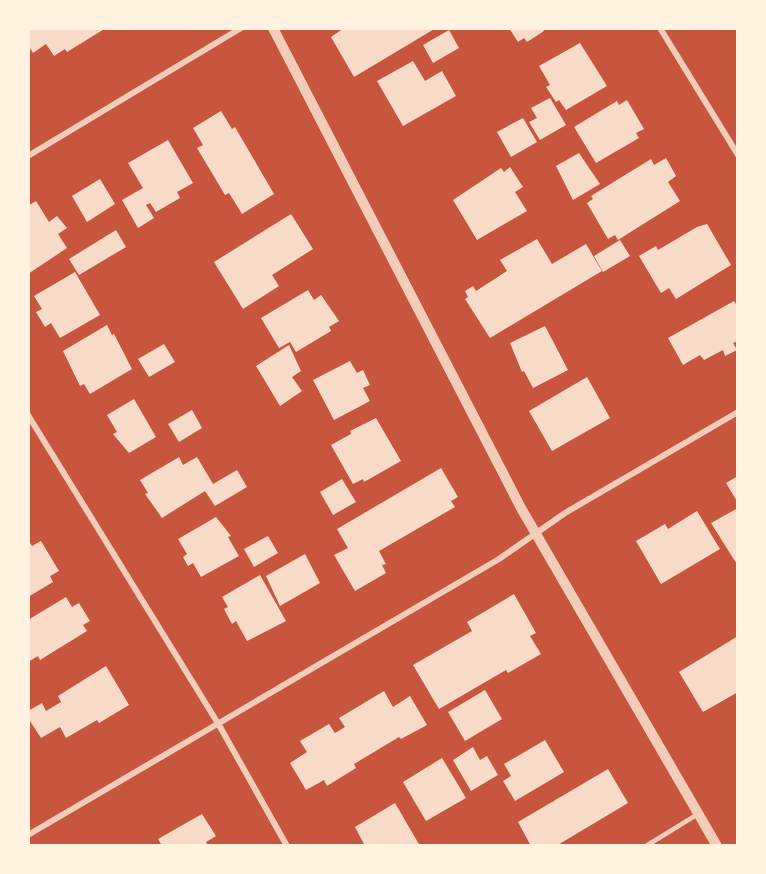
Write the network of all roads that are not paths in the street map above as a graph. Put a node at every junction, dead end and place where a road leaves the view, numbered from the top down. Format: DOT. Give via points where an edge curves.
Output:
graph roads {
  1 [pos="242,28"];
  2 [pos="273,28"];
  3 [pos="660,28"];
  4 [pos="738,155"];
  5 [pos="28,156"];
  6 [pos="738,412"];
  7 [pos="28,415"];
  8 [pos="536,533"];
  9 [pos="219,725"];
  10 [pos="699,814"];
  11 [pos="28,836"];
  12 [pos="287,846"];
  13 [pos="646,846"];
  14 [pos="717,846"];
  1 -- 5 [label="street"];
  2 -- 8 [label="street"];
  3 -- 4 [label="street"];
  6 -- 8 [label="street"];
  7 -- 9 [label="street"];
  8 -- 9 [label="street" via="499,559"];
  8 -- 10 [label="street"];
  9 -- 11 [label="street"];
  9 -- 12 [label="street"];
  10 -- 13 [label="lane"];
  10 -- 14 [label="street"];
}
